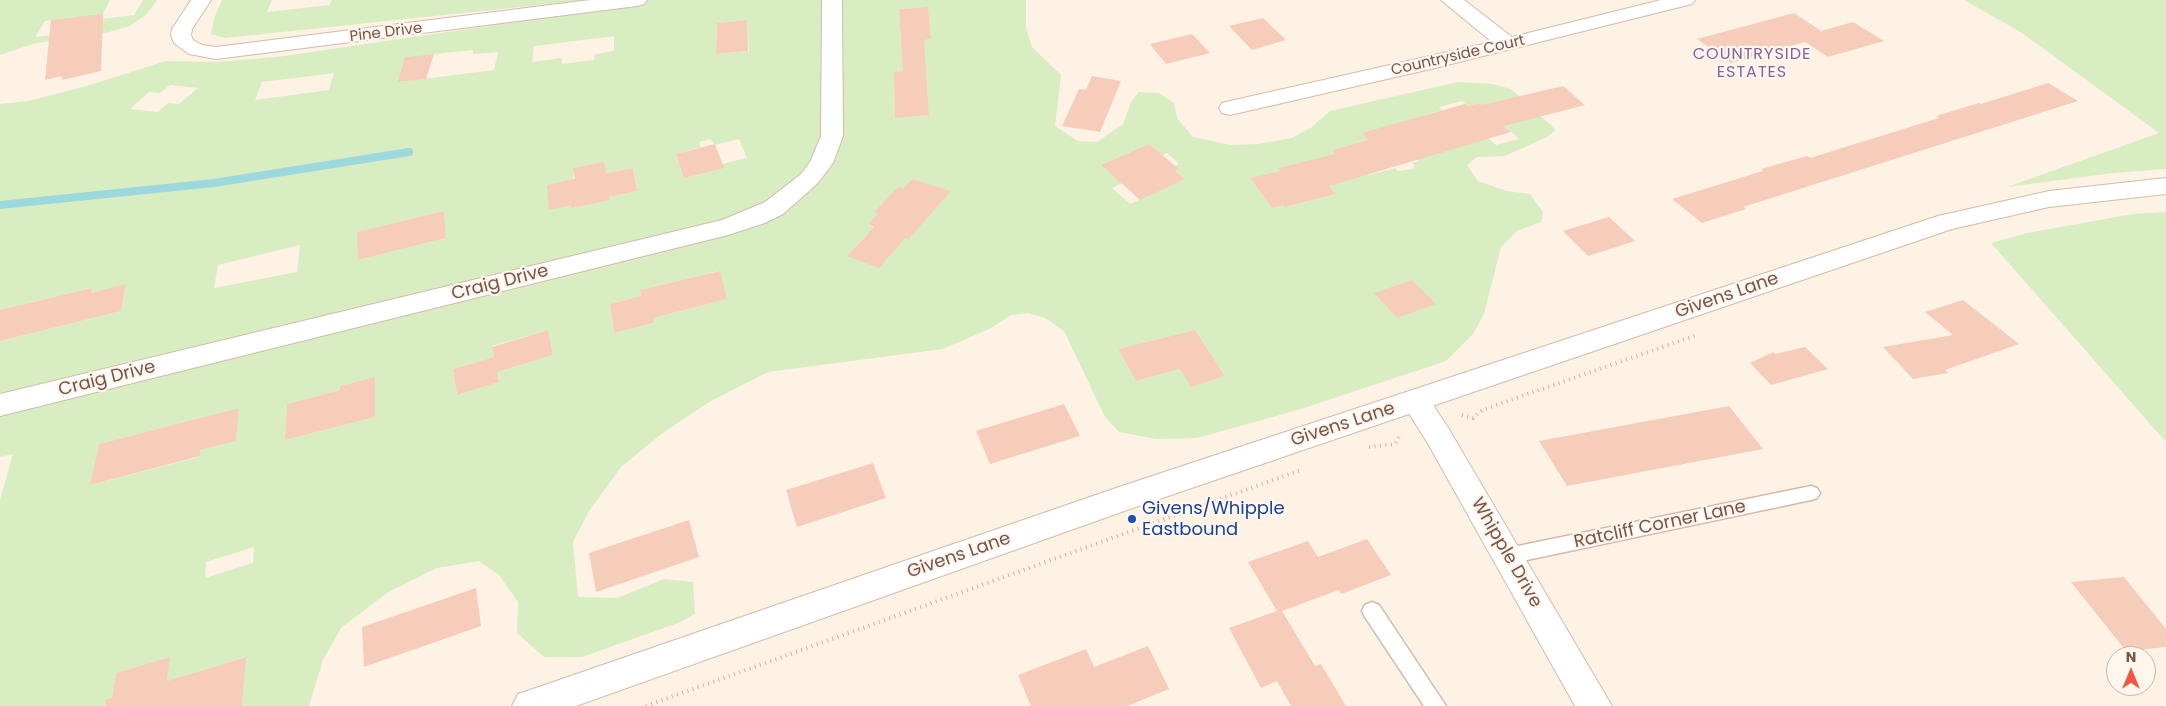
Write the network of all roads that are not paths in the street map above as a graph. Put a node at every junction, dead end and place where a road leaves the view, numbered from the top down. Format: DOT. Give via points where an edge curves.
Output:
graph roads {
  1 [pos="201,0"];
  2 [pos="638,0"];
  3 [pos="832,0"];
  4 [pos="1451,0"];
  5 [pos="1685,0"];
  6 [pos="1508,44"];
  7 [pos="1230,108"];
  8 [pos="2166,186"];
  9 [pos="1416,401"];
  10 [pos="0,405"];
  11 [pos="1811,493"];
  12 [pos="1508,556"];
  13 [pos="1372,611"];
  14 [pos="530,706"];
  15 [pos="1436,706"];
  16 [pos="1594,706"];
  1 -- 2 [label="street, Pine Drive" via="181,35 184,43 196,50 216,53"];
  3 -- 10 [label="street, Craig Drive" via="832,136 809,179 774,208 756,217 718,230"];
  4 -- 6 [label="street"];
  5 -- 6 [label="street, Countryside Court"];
  6 -- 7 [label="street, Countryside Court"];
  8 -- 9 [label="street, Givens Lane" via="2049,198 1947,222"];
  9 -- 12 [label="street, Whipple Drive"];
  9 -- 14 [label="street, Givens Lane" via="1119,500"];
  11 -- 12 [label="lane, Ratcliff Corner Lane"];
  12 -- 16 [label="street, Whipple Drive"];
  13 -- 15 [label="lane"];
}
